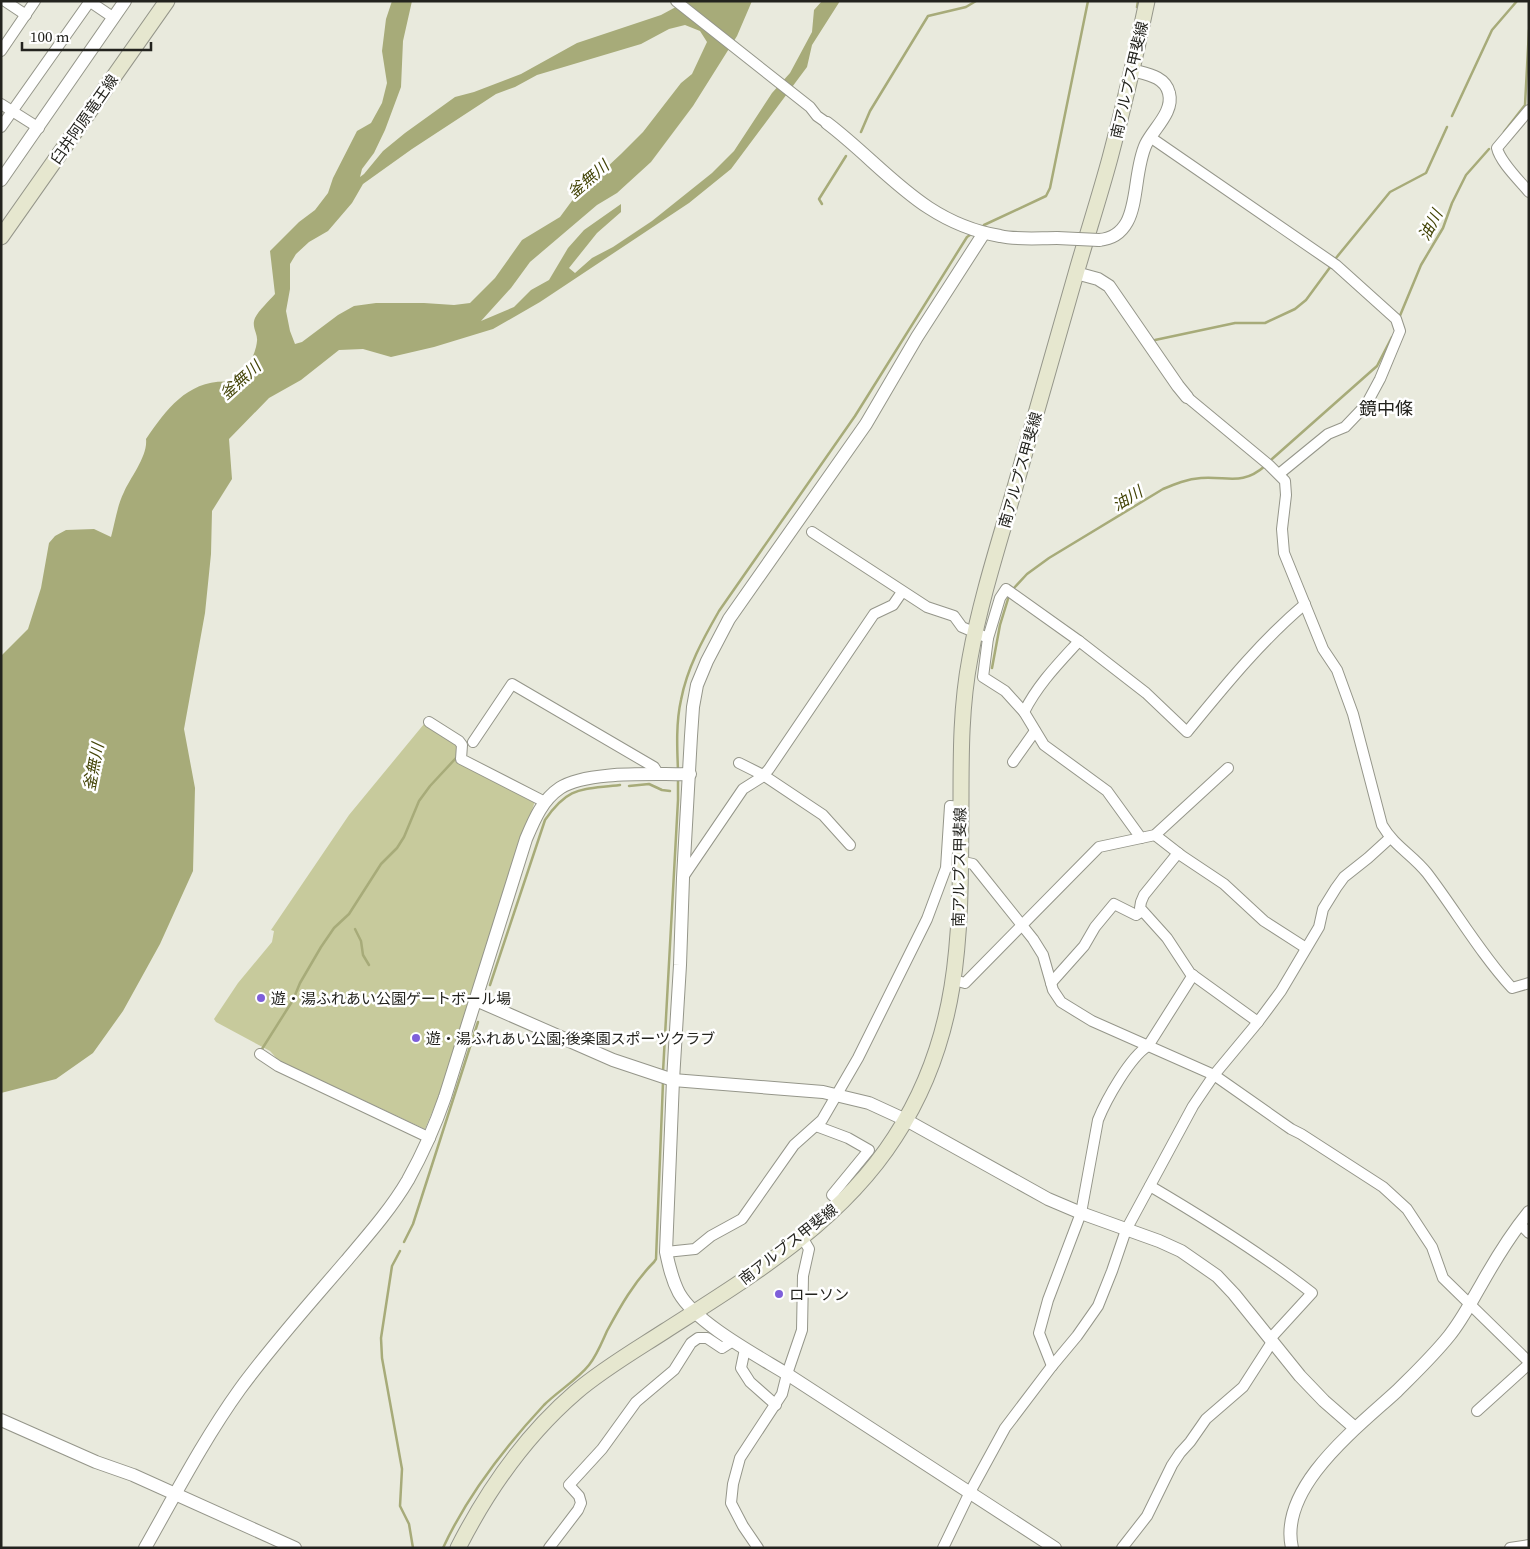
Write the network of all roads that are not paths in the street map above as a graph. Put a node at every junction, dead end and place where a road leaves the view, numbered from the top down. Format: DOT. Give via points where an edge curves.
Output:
graph roads {
  1 [pos="5,1"];
  2 [pos="35,1"];
  3 [pos="89,1"];
  4 [pos="125,1"];
  5 [pos="167,1"];
  6 [pos="676,1"];
  7 [pos="1147,1"];
  8 [pos="26,14"];
  9 [pos="114,18"];
  10 [pos="1,51"];
  11 [pos="1132,70"];
  12 [pos="1,104"];
  13 [pos="1529,110"];
  14 [pos="12,111"];
  15 [pos="827,123"];
  16 [pos="1,127"];
  17 [pos="39,128"];
  18 [pos="1150,137"];
  19 [pos="1,180"];
  20 [pos="1529,192"];
  21 [pos="18,213"];
  22 [pos="1,227"];
  23 [pos="984,233"];
  24 [pos="1,237"];
  25 [pos="1076,273"];
  26 [pos="1187,397"];
  27 [pos="1279,474"];
  28 [pos="812,532"];
  29 [pos="902,592"];
  30 [pos="1305,604"];
  31 [pos="982,635"];
  32 [pos="1080,641"];
  33 [pos="1024,712"];
  34 [pos="429,722"];
  35 [pos="1036,731"];
  36 [pos="473,742"];
  37 [pos="739,762"];
  38 [pos="1013,762"];
  39 [pos="1228,768"];
  40 [pos="690,774"];
  41 [pos="660,775"];
  42 [pos="764,775"];
  43 [pos="546,802"];
  44 [pos="960,806"];
  45 [pos="1155,835"];
  46 [pos="1141,838"];
  47 [pos="1390,838"];
  48 [pos="850,845"];
  49 [pos="1178,853"];
  50 [pos="960,861"];
  51 [pos="683,878"];
  52 [pos="1142,911"];
  53 [pos="1023,925"];
  54 [pos="1306,948"];
  55 [pos="1193,975"];
  56 [pos="954,980"];
  57 [pos="1051,983"];
  58 [pos="1529,983"];
  59 [pos="476,1000"];
  60 [pos="1258,1022"];
  61 [pos="1148,1046"];
  62 [pos="260,1054"];
  63 [pos="1214,1075"];
  64 [pos="673,1080"];
  65 [pos="838,1094"];
  66 [pos="906,1120"];
  67 [pos="816,1126"];
  68 [pos="430,1138"];
  69 [pos="1150,1186"];
  70 [pos="841,1204"];
  71 [pos="1529,1212"];
  72 [pos="1081,1213"];
  73 [pos="1524,1228"];
  74 [pos="1126,1230"];
  75 [pos="802,1238"];
  76 [pos="666,1252"];
  77 [pos="1470,1304"];
  78 [pos="694,1312"];
  79 [pos="733,1341"];
  80 [pos="1271,1341"];
  81 [pos="745,1349"];
  82 [pos="1529,1363"];
  83 [pos="1052,1366"];
  84 [pos="787,1374"];
  85 [pos="776,1405"];
  86 [pos="1477,1411"];
  87 [pos="1,1420"];
  88 [pos="1355,1428"];
  89 [pos="970,1492"];
  90 [pos="176,1494"];
  91 [pos="1529,1545"];
  92 [pos="144,1548"];
  93 [pos="295,1548"];
  94 [pos="458,1548"];
  95 [pos="549,1548"];
  96 [pos="758,1548"];
  97 [pos="943,1548"];
  98 [pos="1055,1548"];
  99 [pos="1122,1548"];
  100 [pos="1292,1548"];
  101 [pos="1510,1548"];
  1 -- 8 [label="street"];
  2 -- 8 [label="street"];
  3 -- 9 [label="street"];
  3 -- 14 [label="street"];
  4 -- 9 [label="street"];
  5 -- 21 [label="main road, 臼井阿原竜王線"];
  6 -- 15 [label="street"];
  7 -- 11 [label="main road, 南アルプス甲斐線"];
  8 -- 10 [label="street"];
  9 -- 17 [label="street"];
  11 -- 18 [label="street" via="1157,77 1167,86 1169,93 1167,112"];
  11 -- 25 [label="main road, 南アルプス甲斐線"];
  12 -- 14 [label="street"];
  13 -- 20 [label="street" via="1497,148 1504,162"];
  14 -- 16 [label="street"];
  14 -- 17 [label="street"];
  15 -- 23 [label="street" via="914,199 942,216"];
  17 -- 19 [label="street"];
  18 -- 23 [label="street, bridge" via="1142,154 1127,222 1116,234 1099,240 1018,239"];
  18 -- 27 [label="street" via="1336,265 1396,319 1400,331 1366,405 1345,427 1328,434"];
  21 -- 22 [label="street" via="10,216"];
  21 -- 24 [label="main road, 臼井阿原竜王線"];
  23 -- 40 [label="street" via="866,424 729,619 698,686 693,707"];
  25 -- 26 [label="street" via="1109,286"];
  25 -- 31 [label="main road, 南アルプス甲斐線"];
  26 -- 27 [label="street"];
  27 -- 30 [label="street" via="1285,481 1286,495 1282,529 1284,553"];
  28 -- 29 [label="street"];
  29 -- 31 [label="street" via="927,607 954,616 962,627"];
  29 -- 42 [label="street" via="893,605 874,614"];
  30 -- 32 [label="street" via="1284,621 1243,665 1187,732 1146,693"];
  30 -- 47 [label="street" via="1353,714 1382,826"];
  31 -- 32 [label="street" via="1006,589"];
  31 -- 33 [label="street" via="983,677 1006,691"];
  31 -- 44 [label="main road, 南アルプス甲斐線" via="969,660 961,728"];
  32 -- 33 [label="street" via="1047,676"];
  33 -- 35 [label="street"];
  34 -- 43 [label="street" via="459,741 462,745 461,759"];
  35 -- 38 [label="street"];
  35 -- 46 [label="street" via="1044,745 1107,791"];
  36 -- 41 [label="street" via="512,684 654,767"];
  37 -- 42 [label="street"];
  39 -- 45 [label="street"];
  40 -- 41 [label="street"];
  40 -- 51 [label="street"];
  41 -- 43 [label="street" via="573,781 559,788"];
  42 -- 48 [label="street" via="823,815"];
  42 -- 51 [label="street" via="743,789"];
  43 -- 59 [label="street" via="535,817 526,839"];
  44 -- 50 [label="main road, 南アルプス甲斐線"];
  44 -- 65 [label="street" via="950,806 946,868 927,919"];
  45 -- 46 [label="street"];
  45 -- 49 [label="street"];
  46 -- 53 [label="street" via="1099,847"];
  47 -- 54 [label="street" via="1340,882"];
  47 -- 58 [label="street" via="1416,860 1493,967 1512,988"];
  49 -- 52 [label="street" via="1144,895"];
  49 -- 54 [label="street" via="1224,884 1264,921"];
  50 -- 53 [label="street" via="973,864"];
  50 -- 56 [label="main road, 南アルプス甲斐線"];
  51 -- 64 [label="street"];
  52 -- 55 [label="street" via="1167,938"];
  52 -- 57 [label="street" via="1136,915 1114,904 1095,926 1084,946"];
  53 -- 56 [label="street" via="965,983"];
  53 -- 57 [label="street" via="1043,955"];
  54 -- 60 [label="street"];
  55 -- 60 [label="street"];
  55 -- 61 [label="street"];
  56 -- 66 [label="main road, 南アルプス甲斐線" via="946,1023 933,1065"];
  57 -- 61 [label="street" via="1061,1002 1092,1021"];
  59 -- 64 [label="street" via="613,1060"];
  59 -- 68 [label="street"];
  60 -- 63 [label="street"];
  61 -- 63 [label="street"];
  61 -- 72 [label="street" via="1120,1079 1098,1120"];
  62 -- 68 [label="street" via="278,1066"];
  63 -- 69 [label="street" via="1164,1156"];
  63 -- 77 [label="street" via="1291,1129 1383,1186 1407,1210 1432,1247 1443,1278"];
  64 -- 65 [label="street"];
  64 -- 76 [label="street"];
  65 -- 66 [label="street" via="869,1103"];
  65 -- 67 [label="street"];
  66 -- 70 [label="main road, 南アルプス甲斐線" via="869,1173"];
  66 -- 72 [label="street" via="1048,1199"];
  67 -- 70 [label="street" via="869,1150 832,1195"];
  67 -- 76 [label="street" via="794,1146 742,1219 695,1249"];
  68 -- 90 [label="street" via="391,1205 240,1389"];
  69 -- 74 [label="street"];
  69 -- 80 [label="street" via="1282,1269 1312,1293"];
  70 -- 75 [label="main road, 南アルプス甲斐線"];
  71 -- 73 [label="street"];
  72 -- 74 [label="street"];
  72 -- 83 [label="street" via="1039,1333"];
  73 -- 77 [label="street"];
  74 -- 80 [label="street" via="1159,1241 1217,1276"];
  74 -- 83 [label="street" via="1098,1306"];
  75 -- 78 [label="main road, 南アルプス甲斐線"];
  75 -- 84 [label="street" via="809,1249 803,1276 802,1330"];
  76 -- 78 [label="street" via="672,1278"];
  77 -- 82 [label="street"];
  77 -- 88 [label="street" via="1460,1322 1428,1360"];
  78 -- 79 [label="street"];
  78 -- 94 [label="main road, 南アルプス甲斐線" via="605,1369 542,1424 495,1483"];
  79 -- 81 [label="street"];
  79 -- 95 [label="street" via="722,1348 708,1338 698,1338 674,1370 636,1402 602,1450 569,1485 581,1503"];
  80 -- 88 [label="street" via="1300,1376"];
  80 -- 99 [label="street" via="1243,1387 1206,1419 1180,1453 1147,1516"];
  81 -- 84 [label="street"];
  81 -- 85 [label="street" via="741,1368 750,1382"];
  82 -- 86 [label="street"];
  83 -- 89 [label="street" via="1006,1428"];
  84 -- 85 [label="street"];
  84 -- 89 [label="street"];
  85 -- 96 [label="street" via="740,1458 733,1484 731,1503"];
  87 -- 90 [label="street"];
  88 -- 100 [label="street" via="1318,1467 1299,1498 1291,1524"];
  89 -- 97 [label="street"];
  89 -- 98 [label="street"];
  90 -- 92 [label="street"];
  90 -- 93 [label="street"];
  91 -- 101 [label="street"];
}
